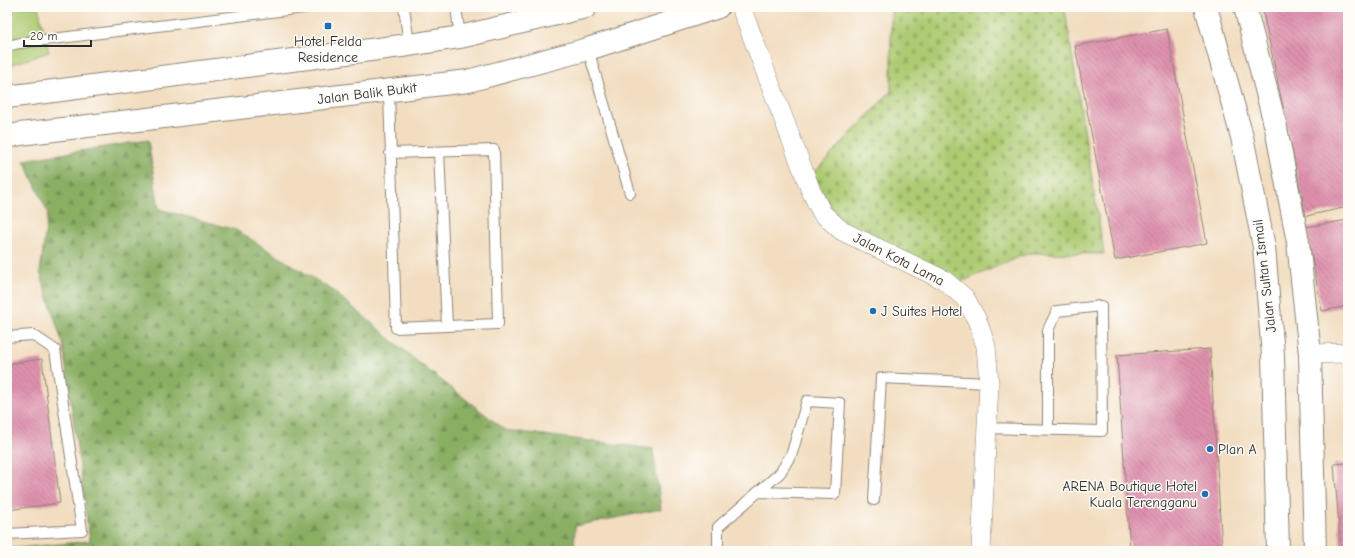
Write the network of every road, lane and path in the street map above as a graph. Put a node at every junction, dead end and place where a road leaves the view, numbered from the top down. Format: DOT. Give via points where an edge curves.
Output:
graph roads {
  1 [pos="311,7"];
  2 [pos="404,7"];
  3 [pos="456,7"];
  4 [pos="586,7"];
  5 [pos="718,7"];
  6 [pos="741,7"];
  7 [pos="1206,7"];
  8 [pos="1245,7"];
  9 [pos="460,37"];
  10 [pos="409,45"];
  11 [pos="7,46"];
  12 [pos="588,49"];
  13 [pos="388,91"];
  14 [pos="7,97"];
  15 [pos="7,137"];
  16 [pos="439,152"];
  17 [pos="390,153"];
  18 [pos="630,192"];
  19 [pos="447,326"];
  20 [pos="7,337"];
  21 [pos="1348,353"];
  22 [pos="1310,354"];
  23 [pos="989,383"];
  24 [pos="986,428"];
  25 [pos="1048,430"];
  26 [pos="758,492"];
  27 [pos="874,500"];
  28 [pos="7,534"];
  29 [pos="718,551"];
  30 [pos="982,551"];
  31 [pos="1278,551"];
  32 [pos="1315,551"];
  1 -- 11 [label="lane"];
  2 -- 10 [label="lane"];
  3 -- 9 [label="lane"];
  4 -- 9 [label="main road"];
  5 -- 12 [label="main road, Jalan Balik Bukit"];
  6 -- 23 [label="street, Jalan Kota Lama" via="811,191 822,213 842,230 944,280 965,298 977,320 986,346"];
  7 -- 31 [label="main road, Jalan Sultan Ismail" via="1242,137 1264,247 1273,355"];
  8 -- 22 [label="main road" via="1276,128 1298,242"];
  9 -- 10 [label="main road"];
  10 -- 14 [label="main road"];
  12 -- 13 [label="main road, Jalan Balik Bukit" via="468,81"];
  12 -- 18 [label="lane"];
  13 -- 15 [label="main road, Jalan Balik Bukit"];
  13 -- 17 [label="lane"];
  16 -- 17 [label="lane"];
  16 -- 19 [label="lane"];
  16 -- 19 [label="lane" via="494,150 498,324"];
  17 -- 19 [label="lane" via="396,328"];
  20 -- 28 [label="lane" via="32,335 55,350 82,530"];
  21 -- 22 [label="street"];
  22 -- 32 [label="main road"];
  23 -- 24 [label="street, Jalan Kota Lama"];
  23 -- 27 [label="lane" via="881,378"];
  24 -- 25 [label="lane"];
  24 -- 30 [label="street, Jalan Kota Lama"];
  25 -- 25 [label="lane" via="1048,330 1057,311 1101,306 1102,431"];
  26 -- 26 [label="lane" via="835,494 840,403 807,401 792,453 780,473"];
  26 -- 29 [label="lane" via="718,527"];
}
